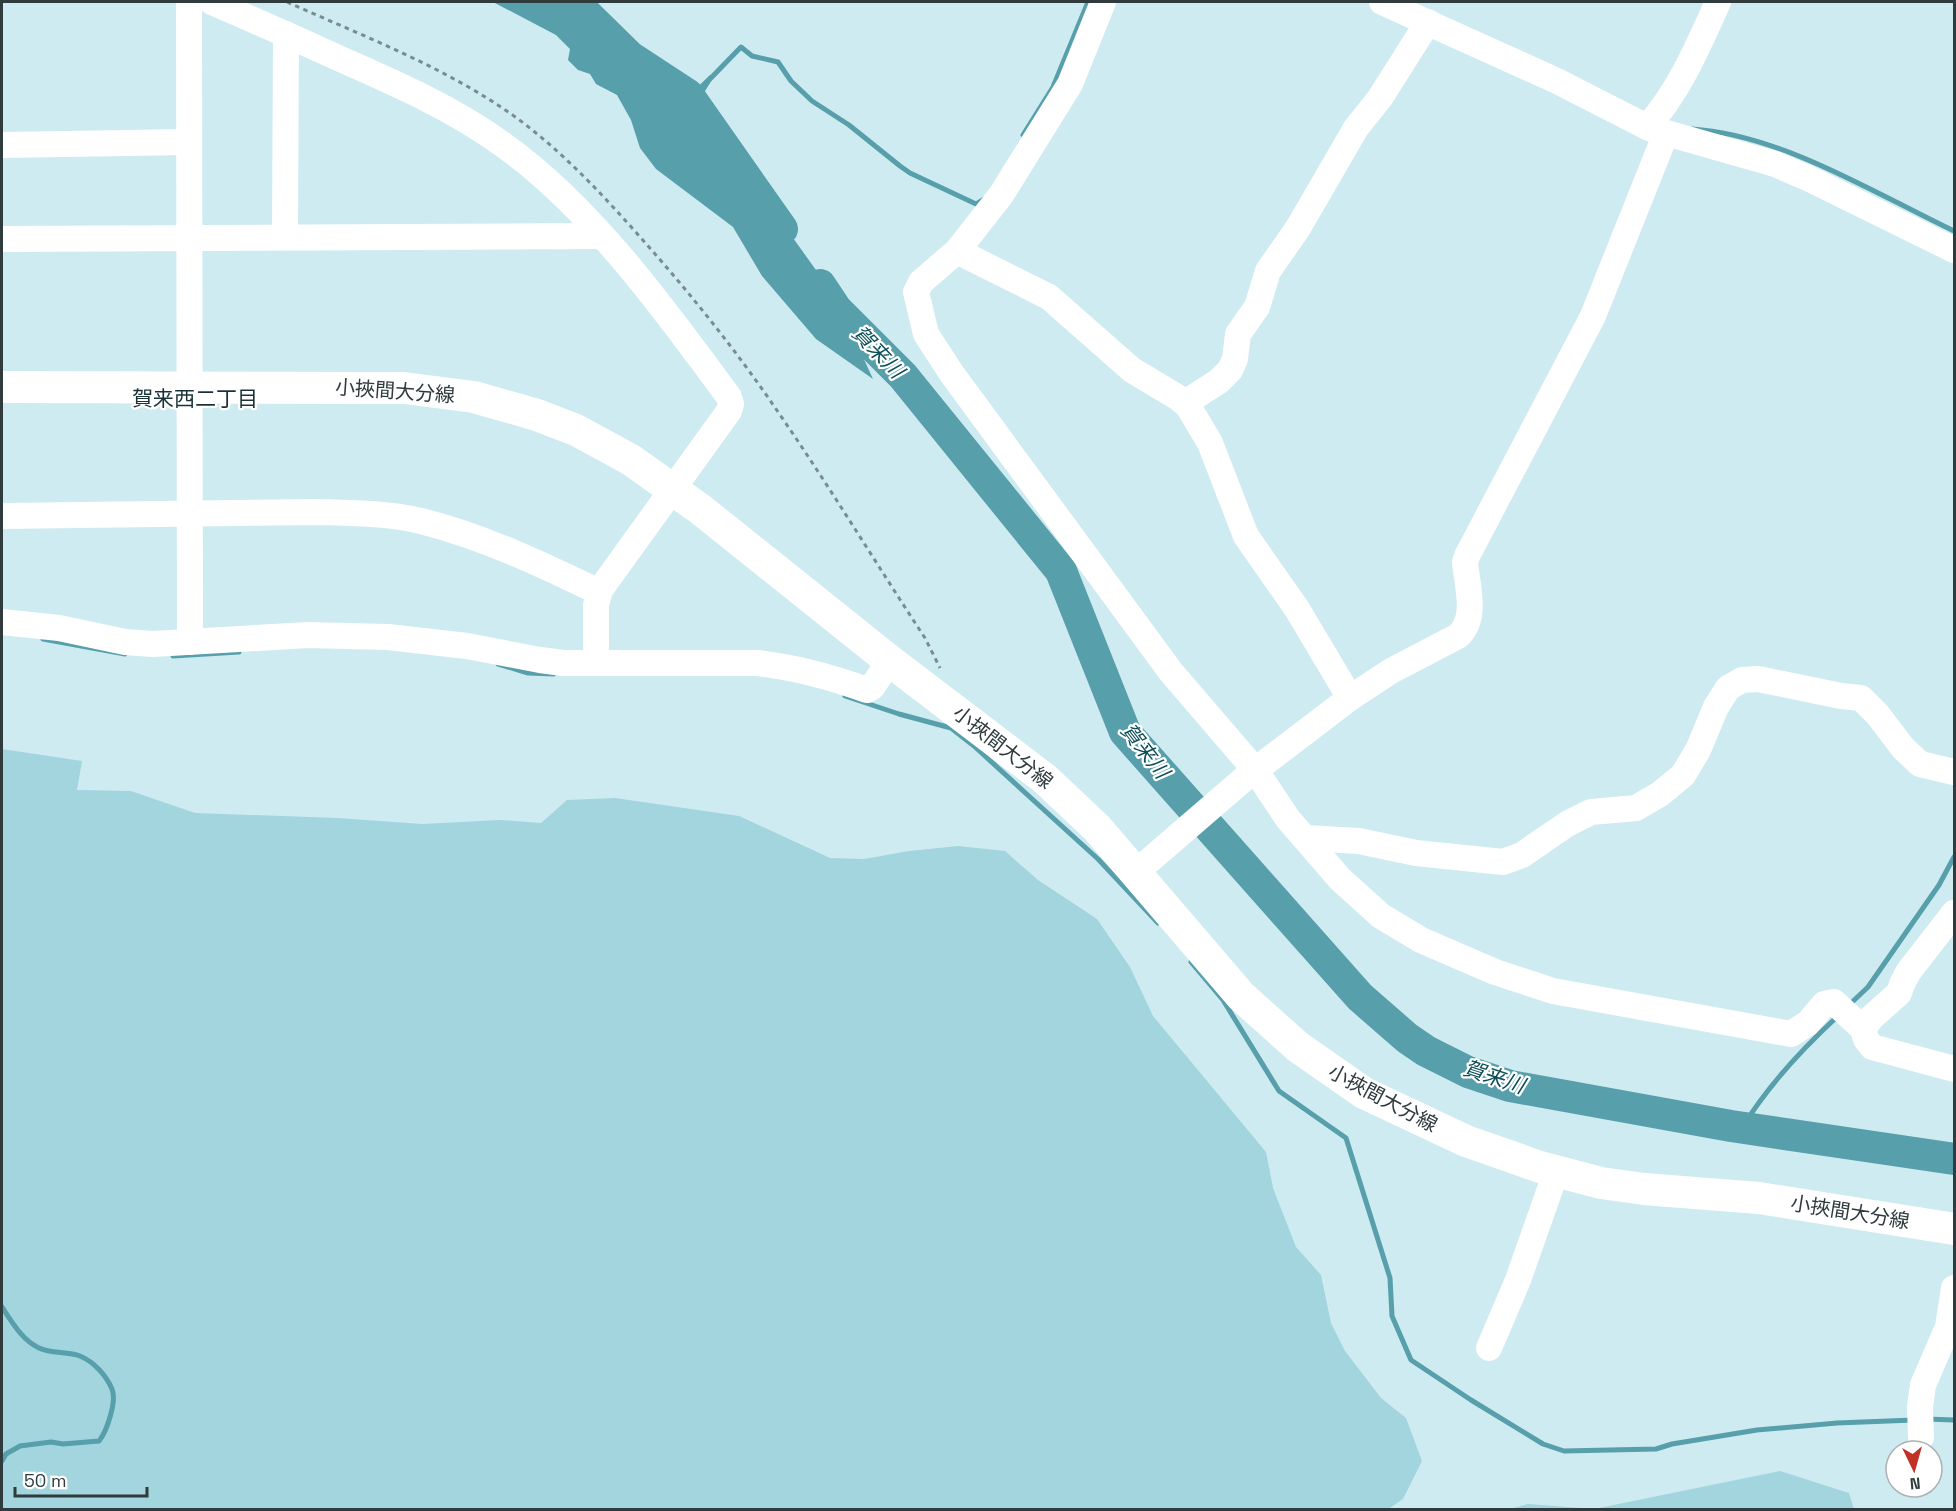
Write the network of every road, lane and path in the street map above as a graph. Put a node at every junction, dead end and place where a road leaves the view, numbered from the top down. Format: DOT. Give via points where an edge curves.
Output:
graph roads {
  1 [pos="189,2"];
  2 [pos="212,2"];
  3 [pos="1103,2"];
  4 [pos="1382,2"];
  5 [pos="1718,2"];
  6 [pos="1428,22"];
  7 [pos="286,34"];
  8 [pos="1657,130"];
  9 [pos="189,142"];
  10 [pos="2,145"];
  11 [pos="601,236"];
  12 [pos="285,237"];
  13 [pos="190,238"];
  14 [pos="2,239"];
  15 [pos="1954,250"];
  16 [pos="957,251"];
  17 [pos="190,386"];
  18 [pos="2,387"];
  19 [pos="1185,403"];
  20 [pos="672,489"];
  21 [pos="190,514"];
  22 [pos="2,516"];
  23 [pos="599,592"];
  24 [pos="2,622"];
  25 [pos="190,642"];
  26 [pos="890,661"];
  27 [pos="596,663"];
  28 [pos="1350,698"];
  29 [pos="1952,765"];
  30 [pos="1251,775"];
  31 [pos="1305,838"];
  32 [pos="1143,865"];
  33 [pos="1954,913"];
  34 [pos="1863,1029"];
  35 [pos="1954,1069"];
  36 [pos="1556,1172"];
  37 [pos="1954,1229"];
  38 [pos="1954,1288"];
  39 [pos="1489,1348"];
  40 [pos="1921,1437"];
  1 -- 9 [label="street"];
  2 -- 7 [label="street"];
  3 -- 16 [label="street" via="1070,84 1001,195"];
  4 -- 6 [label="street"];
  5 -- 8 [label="street" via="1688,68 1659,113"];
  6 -- 8 [label="street"];
  6 -- 19 [label="street" via="1356,128 1298,228 1268,271 1257,308 1238,334 1230,369"];
  7 -- 11 [label="street" via="472,124 525,161"];
  7 -- 12 [label="street"];
  8 -- 15 [label="street" via="1784,168"];
  8 -- 28 [label="street" via="1593,316 1467,556 1470,615 1464,630"];
  9 -- 10 [label="street"];
  9 -- 13 [label="street"];
  11 -- 12 [label="street"];
  11 -- 20 [label="street" via="668,315 730,400 729,411"];
  12 -- 13 [label="street"];
  13 -- 14 [label="street"];
  13 -- 17 [label="street"];
  16 -- 19 [label="street" via="1049,297 1132,370"];
  16 -- 30 [label="street" via="921,282 916,292 931,343"];
  17 -- 18 [label="main road, 小挾間大分線"];
  17 -- 20 [label="main road, 小挾間大分線" via="382,387 474,397 576,430 623,454"];
  17 -- 21 [label="street"];
  19 -- 28 [label="street" via="1210,443 1246,536 1297,609"];
  20 -- 23 [label="street"];
  20 -- 26 [label="main road, 小挾間大分線"];
  21 -- 22 [label="street"];
  21 -- 23 [label="street" via="366,514 420,521 504,547"];
  21 -- 25 [label="street"];
  23 -- 27 [label="street"];
  24 -- 25 [label="street" via="59,628 125,642"];
  25 -- 27 [label="street" via="308,635 388,637 540,660"];
  26 -- 27 [label="street" via="867,690 818,674 757,663"];
  26 -- 32 [label="main road, 小挾間大分線" via="1045,779"];
  28 -- 30 [label="street"];
  29 -- 31 [label="street" via="1920,764 1861,698 1758,679 1742,680 1728,688 1716,707 1683,775 1660,794 1636,808 1591,812 1514,860 1495,863 1359,841"];
  30 -- 31 [label="street"];
  30 -- 32 [label="street"];
  31 -- 34 [label="street" via="1340,879 1381,916 1421,940 1521,982 1791,1034 1808,1023 1824,1004 1834,1002"];
  32 -- 36 [label="main road, 小挾間大分線" via="1240,996 1323,1066 1412,1117"];
  33 -- 34 [label="street" via="1908,971 1899,993"];
  34 -- 35 [label="street" via="1872,1047"];
  36 -- 37 [label="main road, 小挾間大分線" via="1635,1188 1759,1198"];
  36 -- 39 [label="street"];
  38 -- 40 [label="street" via="1948,1327 1923,1385"];
}
